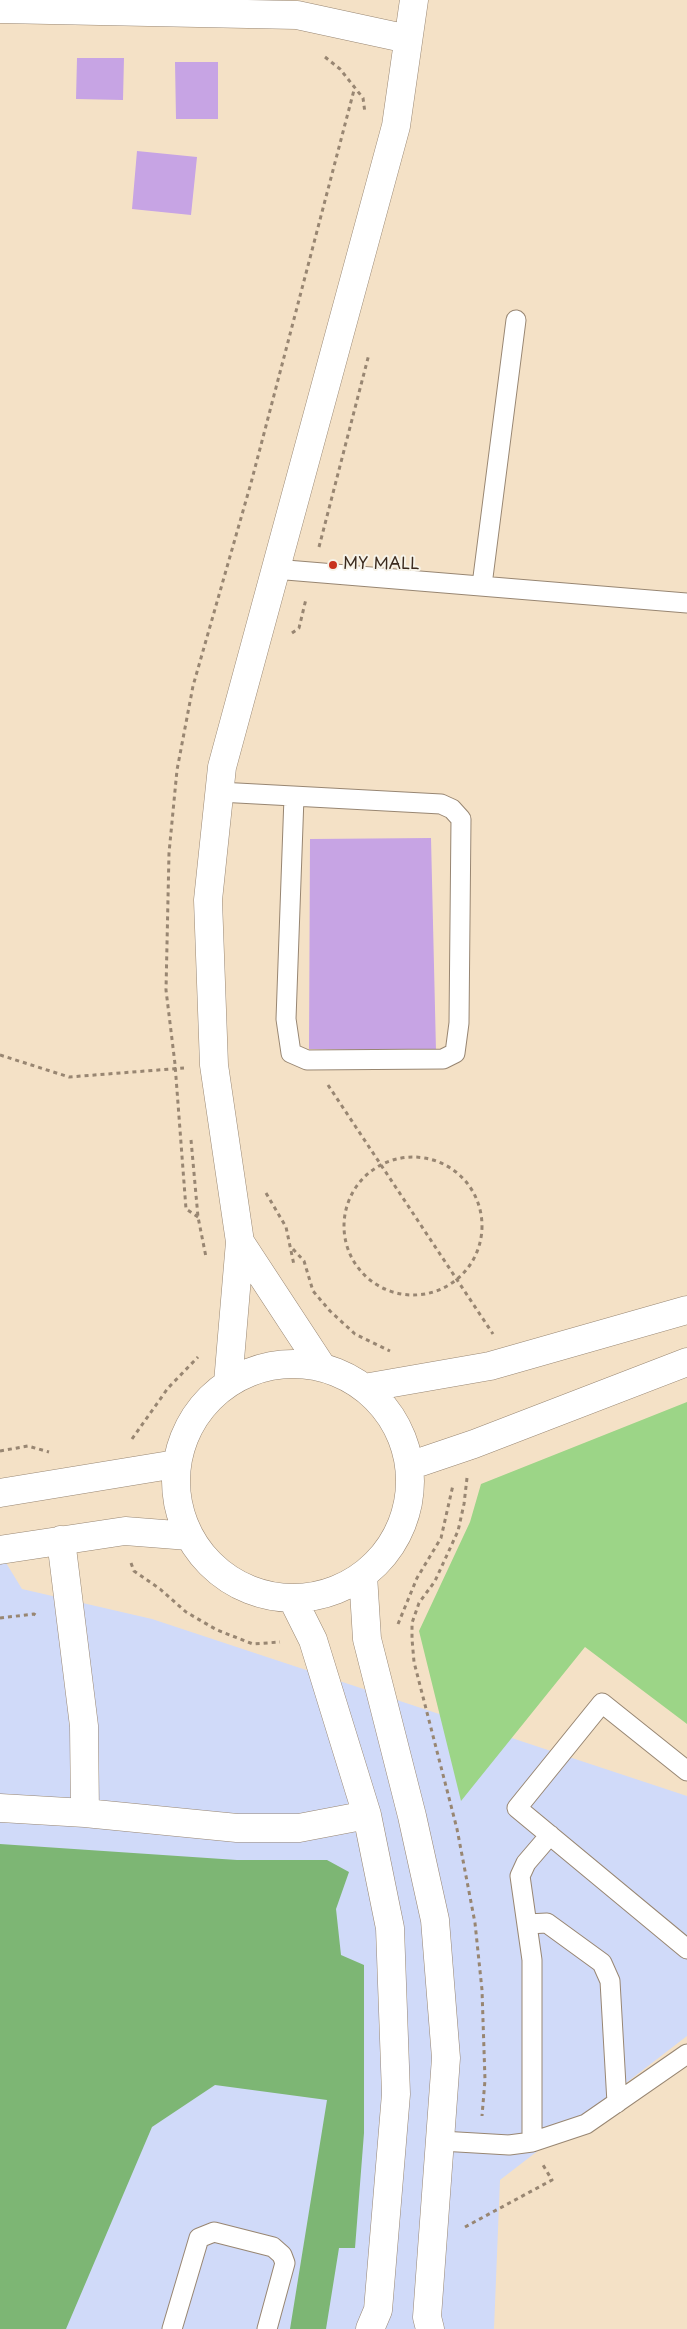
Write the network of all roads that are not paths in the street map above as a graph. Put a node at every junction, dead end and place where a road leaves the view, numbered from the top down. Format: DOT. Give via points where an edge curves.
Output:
graph roads {
  1 [pos="414,0"];
  2 [pos="0,9"];
  3 [pos="408,39"];
  4 [pos="516,320"];
  5 [pos="274,569"];
  6 [pos="482,585"];
  7 [pos="687,603"];
  8 [pos="219,792"];
  9 [pos="294,797"];
  10 [pos="240,1242"];
  11 [pos="687,1310"];
  12 [pos="687,1362"];
  13 [pos="322,1367"];
  14 [pos="228,1383"];
  15 [pos="364,1388"];
  16 [pos="176,1464"];
  17 [pos="409,1466"];
  18 [pos="0,1493"];
  19 [pos="189,1536"];
  20 [pos="61,1540"];
  21 [pos="0,1550"];
  22 [pos="363,1575"];
  23 [pos="292,1598"];
  24 [pos="687,1771"];
  25 [pos="0,1808"];
  26 [pos="85,1813"];
  27 [pos="367,1815"];
  28 [pos="550,1835"];
  29 [pos="527,1924"];
  30 [pos="687,1949"];
  31 [pos="687,2054"];
  32 [pos="617,2103"];
  33 [pos="442,2141"];
  34 [pos="532,2142"];
  35 [pos="172,2329"];
  36 [pos="267,2329"];
  37 [pos="370,2329"];
  38 [pos="430,2329"];
  1 -- 3 [label="street"];
  2 -- 3 [label="street" via="297,16"];
  3 -- 5 [label="street" via="396,126"];
  4 -- 6 [label="lane"];
  5 -- 6 [label="lane"];
  5 -- 8 [label="street" via="232,723"];
  6 -- 7 [label="lane"];
  8 -- 9 [label="lane"];
  8 -- 10 [label="street" via="208,900 214,1065"];
  9 -- 9 [label="lane" via="441,804 452,809 461,819 459,1023 455,1053 444,1059 307,1060 291,1053 286,1019"];
  10 -- 13 [label="street"];
  10 -- 14 [label="street"];
  11 -- 15 [label="street" via="490,1366"];
  12 -- 17 [label="street"];
  13 -- 14 [label="street" via="273,1365 250,1371"];
  13 -- 15 [label="street"];
  14 -- 16 [label="street" via="193,1418"];
  15 -- 17 [label="street" via="396,1424"];
  16 -- 18 [label="street"];
  16 -- 19 [label="street" via="175,1488"];
  17 -- 22 [label="street" via="410,1494 395,1540"];
  19 -- 20 [label="street" via="125,1531"];
  19 -- 23 [label="street" via="203,1557 221,1574 243,1587 267,1595"];
  20 -- 21 [label="street"];
  20 -- 26 [label="street" via="84,1726"];
  22 -- 23 [label="street" via="341,1588 317,1596"];
  22 -- 33 [label="street" via="367,1639 435,1920 446,2058"];
  23 -- 27 [label="street" via="313,1640"];
  24 -- 28 [label="lane" via="602,1702 517,1808"];
  25 -- 26 [label="street"];
  26 -- 27 [label="street" via="246,1828 299,1828"];
  27 -- 37 [label="street" via="390,1928 396,2094 378,2310"];
  28 -- 29 [label="lane" via="526,1863 520,1876"];
  28 -- 30 [label="lane"];
  29 -- 32 [label="lane" via="547,1924 602,1963 610,1981"];
  29 -- 34 [label="lane" via="532,1960"];
  31 -- 32 [label="lane"];
  32 -- 34 [label="lane" via="586,2124"];
  33 -- 34 [label="lane" via="509,2145"];
  33 -- 38 [label="street" via="427,2317"];
  35 -- 36 [label="lane" via="199,2238 214,2232 273,2247 282,2255 285,2263"];
}
